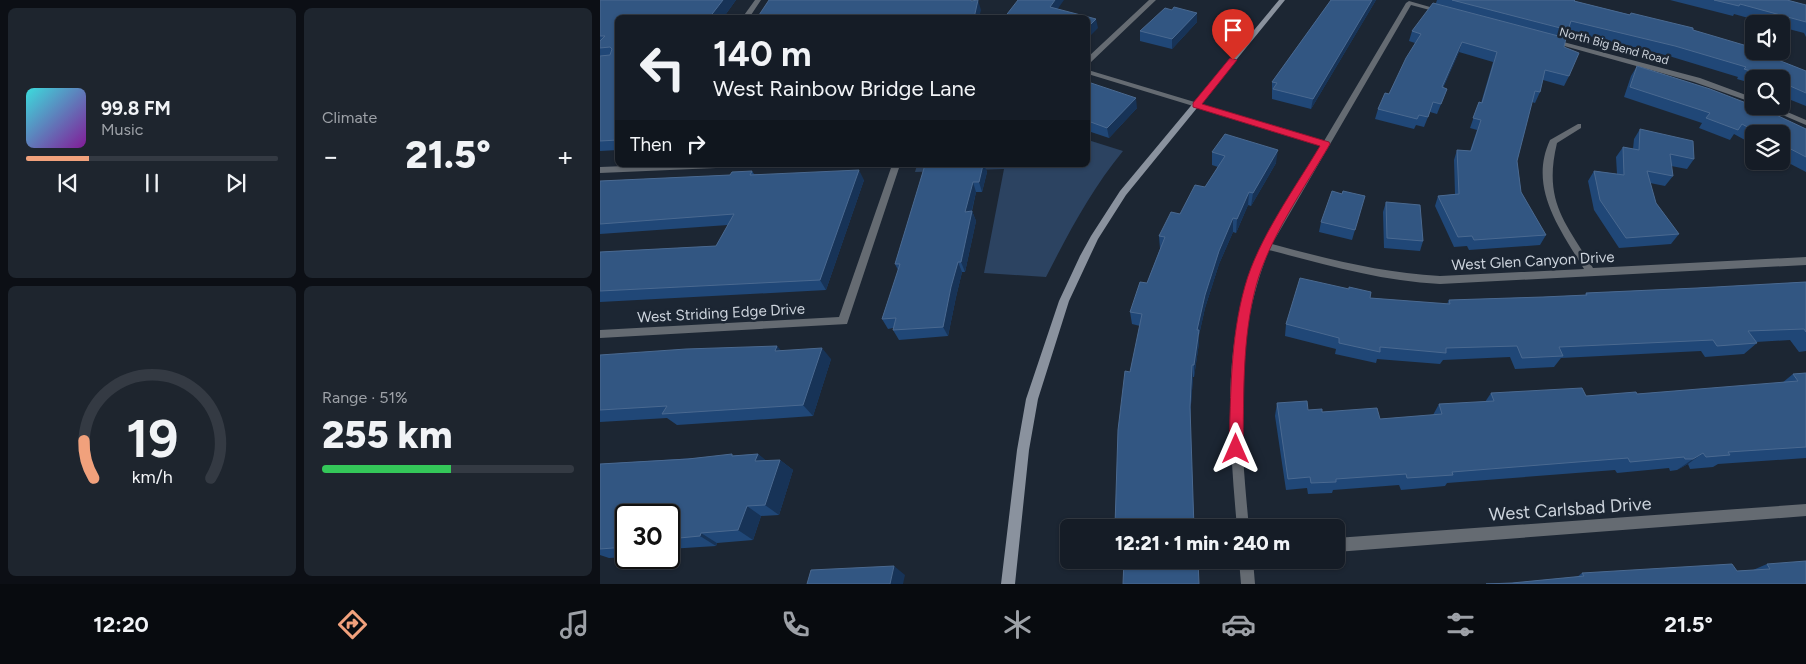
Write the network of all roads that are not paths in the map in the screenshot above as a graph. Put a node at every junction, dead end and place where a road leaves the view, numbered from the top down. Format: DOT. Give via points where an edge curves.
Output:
graph roads {
  1 [pos="758,0"];
  2 [pos="1153,0"];
  3 [pos="1282,0"];
  4 [pos="1448,13"];
  5 [pos="747,15"];
  6 [pos="1544,39"];
  7 [pos="1090,58"];
  8 [pos="1090,73"];
  9 [pos="1745,98"];
  10 [pos="1196,105"];
  11 [pos="1786,115"];
  12 [pos="1806,124"];
  13 [pos="1578,126"];
  14 [pos="1326,144"];
  15 [pos="670,167"];
  16 [pos="895,167"];
  17 [pos="600,170"];
  18 [pos="1266,246"];
  19 [pos="1806,261"];
  20 [pos="1592,273"];
  21 [pos="600,334"];
  22 [pos="1806,510"];
  23 [pos="1242,519"];
  24 [pos="1345,544"];
  25 [pos="1247,569"];
  26 [pos="1008,584"];
  27 [pos="1248,584"];
  1 -- 5 [label="street"];
  2 -- 7 [label="street"];
  3 -- 10 [label="street"];
  4 -- 14 [label="street" via="1409,3"];
  6 -- 9 [label="street, North Big Bend Road" via="1697,80"];
  8 -- 10 [label="street"];
  10 -- 14 [label="street"];
  10 -- 26 [label="street" via="1108,216 1064,301 1032,399 1022,450"];
  11 -- 12 [label="street"];
  13 -- 20 [label="street" via="1553,142 1547,178 1554,207"];
  14 -- 18 [label="street"];
  15 -- 17 [label="street"];
  16 -- 21 [label="street, West Striding Edge Drive" via="843,321"];
  18 -- 20 [label="street, West Glen Canyon Drive" via="1372,274 1418,280"];
  18 -- 23 [label="street" via="1251,285 1239,347 1236,449"];
  19 -- 20 [label="street, West Glen Canyon Drive"];
  22 -- 24 [label="street, West Carlsbad Drive"];
  25 -- 27 [label="street"];
}
